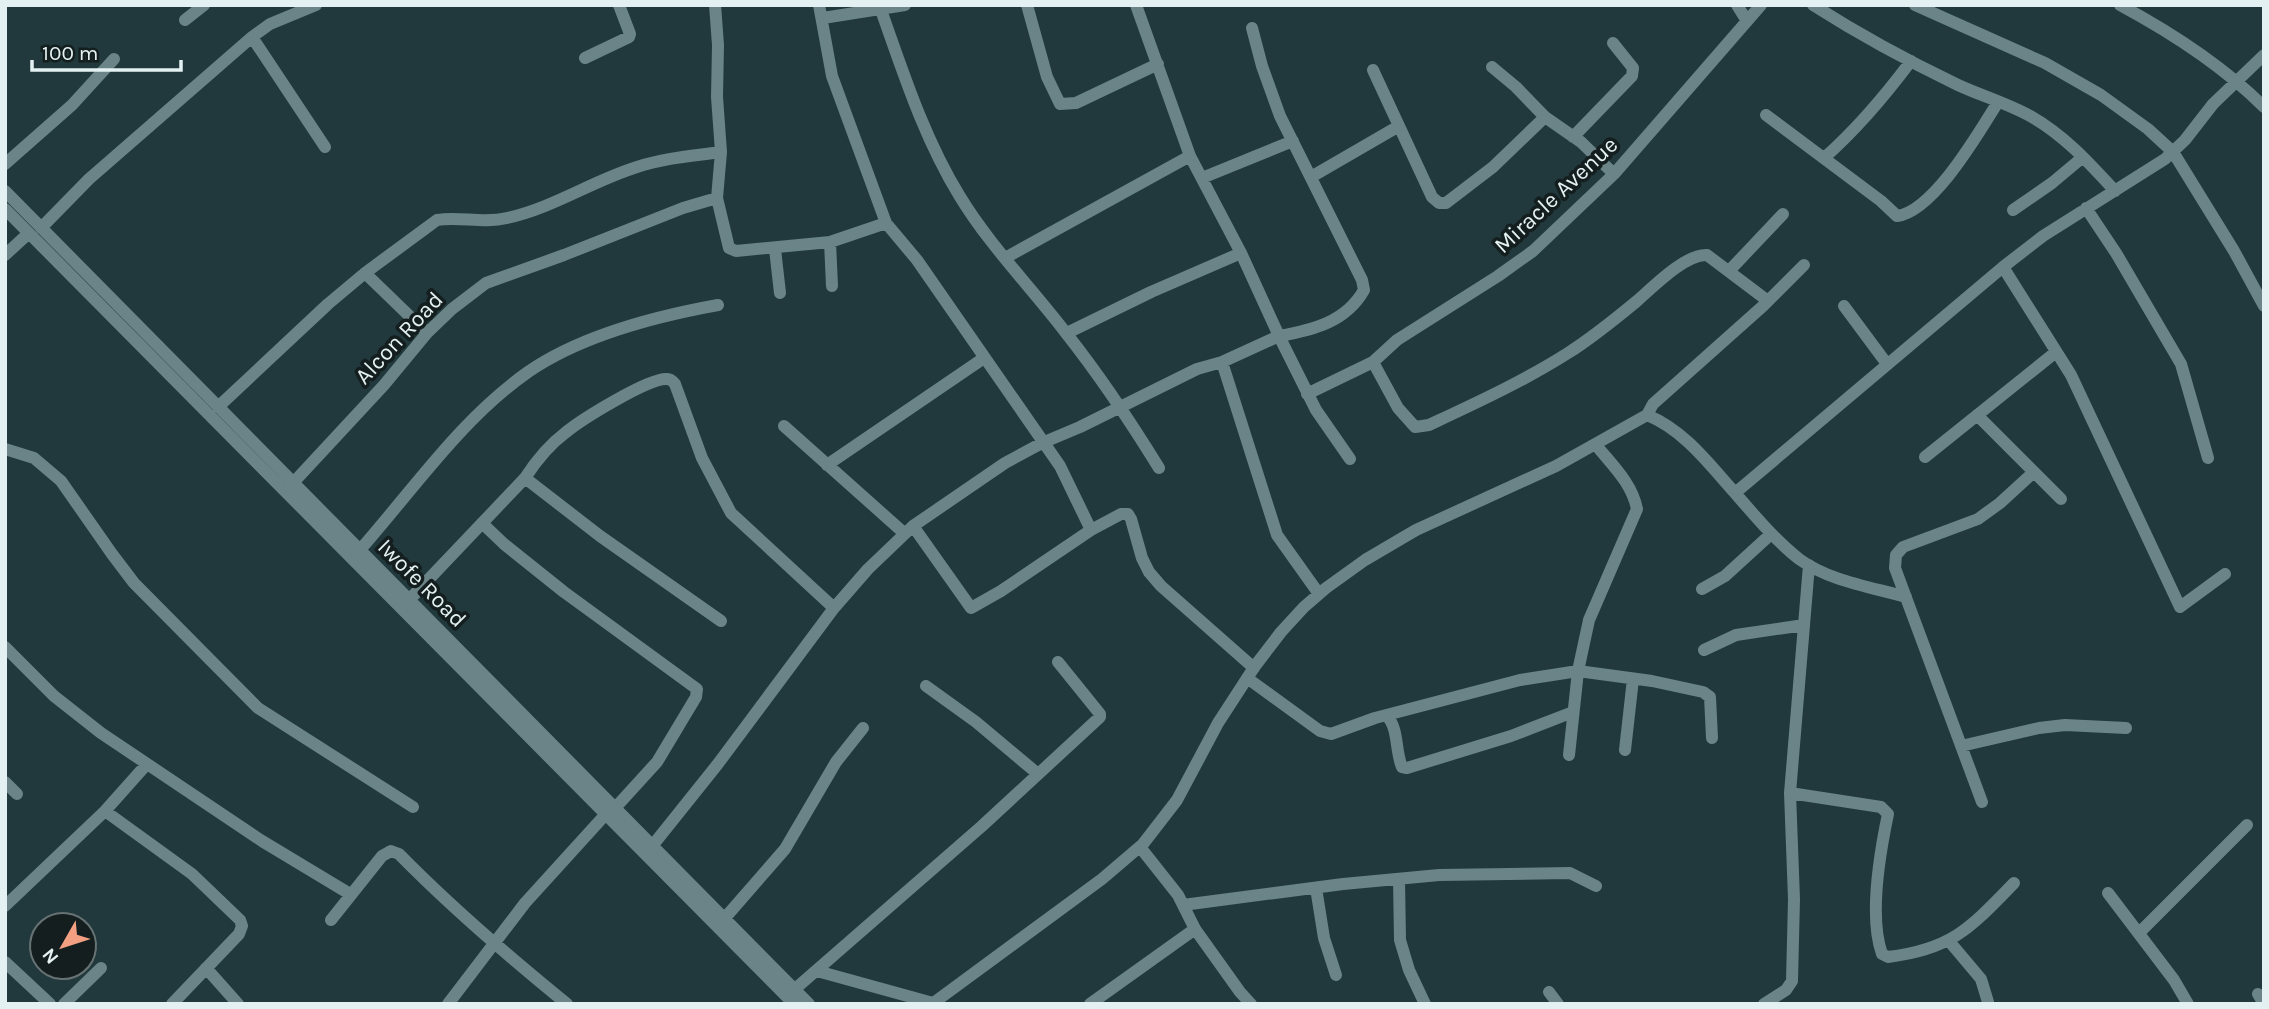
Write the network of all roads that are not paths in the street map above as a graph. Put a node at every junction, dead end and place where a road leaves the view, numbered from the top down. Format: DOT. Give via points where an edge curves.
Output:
graph roads {
  1 [pos="204,5"];
  2 [pos="316,5"];
  3 [pos="619,5"];
  4 [pos="715,5"];
  5 [pos="905,5"];
  6 [pos="1027,5"];
  7 [pos="1136,5"];
  8 [pos="1737,5"];
  9 [pos="1761,5"];
  10 [pos="1813,5"];
  11 [pos="1915,5"];
  12 [pos="2120,5"];
  13 [pos="881,10"];
  14 [pos="821,11"];
  15 [pos="185,20"];
  16 [pos="1747,21"];
  17 [pos="1252,28"];
  18 [pos="252,37"];
  19 [pos="1613,43"];
  20 [pos="2264,55"];
  21 [pos="585,58"];
  22 [pos="114,59"];
  23 [pos="1911,61"];
  24 [pos="1158,64"];
  25 [pos="1492,67"];
  26 [pos="1373,70"];
  27 [pos="2236,81"];
  28 [pos="1998,102"];
  29 [pos="2264,107"];
  30 [pos="1766,115"];
  31 [pos="1545,117"];
  32 [pos="1399,126"];
  33 [pos="1573,137"];
  34 [pos="1293,141"];
  35 [pos="325,147"];
  36 [pos="721,152"];
  37 [pos="2173,152"];
  38 [pos="1191,156"];
  39 [pos="2083,157"];
  40 [pos="1824,158"];
  41 [pos="5,164"];
  42 [pos="1614,174"];
  43 [pos="1311,177"];
  44 [pos="1202,178"];
  45 [pos="5,191"];
  46 [pos="2115,191"];
  47 [pos="717,198"];
  48 [pos="2087,208"];
  49 [pos="5,209"];
  50 [pos="2013,209"];
  51 [pos="1783,214"];
  52 [pos="886,223"];
  53 [pos="35,231"];
  54 [pos="830,242"];
  55 [pos="775,249"];
  56 [pos="1241,253"];
  57 [pos="5,255"];
  58 [pos="1005,258"];
  59 [pos="1804,265"];
  60 [pos="2003,267"];
  61 [pos="1729,271"];
  62 [pos="365,273"];
  63 [pos="832,285"];
  64 [pos="780,293"];
  65 [pos="1768,301"];
  66 [pos="718,305"];
  67 [pos="1844,306"];
  68 [pos="2264,306"];
  69 [pos="426,333"];
  70 [pos="1066,333"];
  71 [pos="1279,336"];
  72 [pos="2056,352"];
  73 [pos="984,358"];
  74 [pos="1222,362"];
  75 [pos="1373,362"];
  76 [pos="1887,364"];
  77 [pos="1307,394"];
  78 [pos="1121,406"];
  79 [pos="218,407"];
  80 [pos="1647,415"];
  81 [pos="1977,415"];
  82 [pos="784,426"];
  83 [pos="1042,443"];
  84 [pos="1596,445"];
  85 [pos="5,449"];
  86 [pos="1924,457"];
  87 [pos="2207,458"];
  88 [pos="1350,459"];
  89 [pos="827,465"];
  90 [pos="1159,468"];
  91 [pos="2034,472"];
  92 [pos="525,478"];
  93 [pos="293,483"];
  94 [pos="1735,493"];
  95 [pos="2061,499"];
  96 [pos="482,523"];
  97 [pos="909,530"];
  98 [pos="1091,530"];
  99 [pos="1772,534"];
  100 [pos="359,551"];
  101 [pos="1809,565"];
  102 [pos="2225,574"];
  103 [pos="1702,589"];
  104 [pos="1319,594"];
  105 [pos="1906,597"];
  106 [pos="409,600"];
  107 [pos="834,608"];
  108 [pos="721,621"];
  109 [pos="1804,625"];
  110 [pos="5,647"];
  111 [pos="1704,650"];
  112 [pos="1058,662"];
  113 [pos="1578,671"];
  114 [pos="1250,673"];
  115 [pos="1633,679"];
  116 [pos="926,686"];
  117 [pos="1573,712"];
  118 [pos="1387,716"];
  119 [pos="863,728"];
  120 [pos="2126,728"];
  121 [pos="1712,738"];
  122 [pos="1961,746"];
  123 [pos="1625,751"];
  124 [pos="1569,755"];
  125 [pos="146,765"];
  126 [pos="1038,774"];
  127 [pos="5,782"];
  128 [pos="1790,793"];
  129 [pos="17,794"];
  130 [pos="1982,802"];
  131 [pos="413,807"];
  132 [pos="105,811"];
  133 [pos="610,811"];
  134 [pos="2247,825"];
  135 [pos="653,845"];
  136 [pos="1140,847"];
  137 [pos="1399,879"];
  138 [pos="2014,883"];
  139 [pos="1596,886"];
  140 [pos="1316,888"];
  141 [pos="2108,893"];
  142 [pos="350,894"];
  143 [pos="1183,905"];
  144 [pos="5,906"];
  145 [pos="724,919"];
  146 [pos="331,920"];
  147 [pos="1195,929"];
  148 [pos="2138,933"];
  149 [pos="1949,941"];
  150 [pos="493,945"];
  151 [pos="102,968"];
  152 [pos="206,968"];
  153 [pos="8,969"];
  154 [pos="817,971"];
  155 [pos="1336,975"];
  156 [pos="795,989"];
  157 [pos="1549,992"];
  158 [pos="1988,1002"];
  159 [pos="1248,1003"];
  160 [pos="50,1004"];
  161 [pos="64,1004"];
  162 [pos="173,1004"];
  163 [pos="238,1004"];
  164 [pos="448,1004"];
  165 [pos="567,1004"];
  166 [pos="794,1004"];
  167 [pos="809,1004"];
  168 [pos="932,1004"];
  169 [pos="1090,1004"];
  170 [pos="1425,1004"];
  171 [pos="1558,1004"];
  172 [pos="1764,1004"];
  173 [pos="2188,1004"];
  1 -- 15 [label="street"];
  2 -- 18 [label="street" via="270,24"];
  3 -- 21 [label="street" via="629,37"];
  4 -- 36 [label="street"];
  5 -- 13 [label="street"];
  6 -- 24 [label="street" via="1047,77 1060,104 1076,103"];
  7 -- 24 [label="street"];
  8 -- 16 [label="street"];
  9 -- 16 [label="street, Miracle Avenue"];
  10 -- 23 [label="street"];
  11 -- 37 [label="street" via="2045,63 2101,95"];
  12 -- 27 [label="street" via="2202,54"];
  13 -- 14 [label="street"];
  13 -- 58 [label="street" via="943,167"];
  14 -- 52 [label="street" via="832,76"];
  16 -- 42 [label="street, Miracle Avenue"];
  17 -- 34 [label="street" via="1275,104"];
  18 -- 35 [label="street"];
  18 -- 53 [label="street"];
  19 -- 33 [label="street" via="1633,68 1632,76"];
  20 -- 27 [label="street"];
  22 -- 41 [label="street" via="72,105"];
  23 -- 28 [label="street"];
  23 -- 40 [label="street" via="1863,122"];
  24 -- 38 [label="street"];
  25 -- 31 [label="street"];
  26 -- 32 [label="street"];
  27 -- 29 [label="street"];
  27 -- 37 [label="street"];
  28 -- 39 [label="street" via="2032,117"];
  28 -- 40 [label="street" via="1954,170 1906,215 1897,216"];
  30 -- 40 [label="street"];
  31 -- 32 [label="street" via="1493,167 1442,204 1432,197"];
  31 -- 33 [label="street"];
  32 -- 43 [label="street"];
  33 -- 42 [label="street"];
  34 -- 43 [label="street"];
  34 -- 44 [label="street"];
  36 -- 47 [label="street"];
  36 -- 62 [label="street" via="635,167 508,218 437,220"];
  37 -- 46 [label="street"];
  37 -- 68 [label="street"];
  38 -- 44 [label="street"];
  38 -- 58 [label="street"];
  39 -- 46 [label="street"];
  39 -- 50 [label="street"];
  42 -- 75 [label="street, Miracle Avenue" via="1533,251 1397,340"];
  43 -- 71 [label="street" via="1364,290 1339,318"];
  44 -- 56 [label="street"];
  45 -- 53 [label="street, Iwofe Road"];
  46 -- 48 [label="street"];
  47 -- 55 [label="street" via="729,248"];
  47 -- 69 [label="street, Alcon Road" via="493,280"];
  48 -- 60 [label="street"];
  48 -- 87 [label="street" via="2181,364"];
  49 -- 53 [label="street, Iwofe Road"];
  51 -- 61 [label="street"];
  52 -- 54 [label="street"];
  52 -- 73 [label="street"];
  53 -- 57 [label="street"];
  53 -- 79 [label="street, Iwofe Road"];
  53 -- 133 [label="street, Iwofe Road"];
  54 -- 55 [label="street"];
  54 -- 63 [label="street"];
  55 -- 64 [label="street"];
  56 -- 70 [label="street"];
  56 -- 71 [label="street"];
  58 -- 70 [label="street"];
  59 -- 65 [label="street"];
  60 -- 72 [label="street"];
  60 -- 76 [label="street"];
  61 -- 65 [label="street"];
  61 -- 75 [label="street" via="1699,254 1567,354 1429,425 1415,427 1398,408"];
  62 -- 69 [label="street"];
  62 -- 79 [label="street"];
  65 -- 80 [label="street" via="1653,404"];
  66 -- 100 [label="street" via="659,318 585,343 530,371 462,431"];
  67 -- 76 [label="street"];
  69 -- 93 [label="street, Alcon Road"];
  70 -- 78 [label="street"];
  71 -- 74 [label="street"];
  71 -- 77 [label="street"];
  72 -- 81 [label="street"];
  72 -- 102 [label="street" via="2180,607"];
  73 -- 83 [label="street"];
  73 -- 89 [label="street"];
  74 -- 78 [label="street" via="1197,369"];
  74 -- 104 [label="street" via="1277,535"];
  75 -- 77 [label="street, Miracle Avenue"];
  76 -- 94 [label="street"];
  77 -- 88 [label="street"];
  78 -- 83 [label="street"];
  78 -- 90 [label="street"];
  79 -- 93 [label="street, Iwofe Road"];
  80 -- 84 [label="street"];
  80 -- 94 [label="street" via="1665,422"];
  81 -- 86 [label="street"];
  81 -- 91 [label="street"];
  82 -- 89 [label="street"];
  83 -- 97 [label="street" via="1005,463"];
  83 -- 98 [label="street" via="1060,466"];
  84 -- 104 [label="street" via="1416,530"];
  84 -- 113 [label="street" via="1625,480 1636,509 1589,620"];
  85 -- 131 [label="street" via="34,458 61,481 134,583 258,708"];
  89 -- 97 [label="street"];
  91 -- 95 [label="street"];
  91 -- 105 [label="street" via="1978,519 1903,547 1896,555 1895,568"];
  92 -- 96 [label="street"];
  92 -- 107 [label="street" via="566,432 627,395 669,379 731,513"];
  92 -- 108 [label="street"];
  93 -- 100 [label="street, Iwofe Road"];
  94 -- 99 [label="street"];
  96 -- 106 [label="street"];
  96 -- 133 [label="street" via="564,592 697,690 657,762"];
  97 -- 98 [label="street" via="971,608"];
  97 -- 107 [label="street"];
  98 -- 114 [label="street" via="1128,514 1149,572"];
  99 -- 101 [label="street"];
  99 -- 103 [label="street" via="1725,576"];
  100 -- 106 [label="street, Iwofe Road"];
  101 -- 105 [label="street"];
  101 -- 109 [label="street"];
  104 -- 114 [label="street" via="1281,632"];
  105 -- 122 [label="street"];
  106 -- 133 [label="street, Iwofe Road"];
  107 -- 135 [label="street"];
  109 -- 111 [label="street" via="1737,635"];
  109 -- 128 [label="street"];
  110 -- 125 [label="street" via="54,696"];
  112 -- 126 [label="street" via="1100,717"];
  113 -- 115 [label="street"];
  113 -- 117 [label="street"];
  113 -- 118 [label="street" via="1520,680"];
  114 -- 118 [label="street" via="1320,731 1331,734"];
  114 -- 136 [label="street" via="1177,800"];
  115 -- 121 [label="street" via="1708,694"];
  115 -- 123 [label="street"];
  116 -- 126 [label="street"];
  117 -- 118 [label="street" via="1407,768 1402,767"];
  117 -- 124 [label="street"];
  119 -- 145 [label="street" via="836,762 785,849"];
  120 -- 122 [label="street" via="2065,725"];
  122 -- 130 [label="street"];
  125 -- 132 [label="street"];
  125 -- 142 [label="street"];
  126 -- 154 [label="street"];
  127 -- 129 [label="street"];
  128 -- 149 [label="street" via="1881,807 1888,814 1878,877 1882,954 1897,956"];
  128 -- 172 [label="street" via="1792,981"];
  132 -- 144 [label="street"];
  132 -- 152 [label="street" via="192,874 240,920 239,934"];
  133 -- 135 [label="street, Iwofe Road"];
  133 -- 150 [label="street" via="554,869"];
  133 -- 166 [label="street, Iwofe Road"];
  134 -- 148 [label="street"];
  135 -- 145 [label="street, Iwofe Road"];
  136 -- 143 [label="street"];
  136 -- 168 [label="street"];
  137 -- 139 [label="street" via="1570,873"];
  137 -- 140 [label="street"];
  137 -- 170 [label="street" via="1400,940"];
  138 -- 149 [label="street"];
  140 -- 143 [label="street"];
  140 -- 155 [label="street"];
  141 -- 148 [label="street"];
  142 -- 146 [label="street"];
  142 -- 150 [label="street" via="391,851"];
  143 -- 147 [label="street"];
  145 -- 156 [label="street, Iwofe Road"];
  147 -- 159 [label="street"];
  147 -- 169 [label="street"];
  148 -- 173 [label="street"];
  149 -- 158 [label="street" via="1981,979"];
  150 -- 164 [label="street"];
  150 -- 165 [label="street"];
  151 -- 161 [label="street"];
  152 -- 162 [label="street"];
  152 -- 163 [label="street"];
  153 -- 160 [label="street"];
  154 -- 156 [label="street"];
  154 -- 168 [label="street"];
  156 -- 167 [label="street, Iwofe Road"];
  157 -- 171 [label="street"];
}
